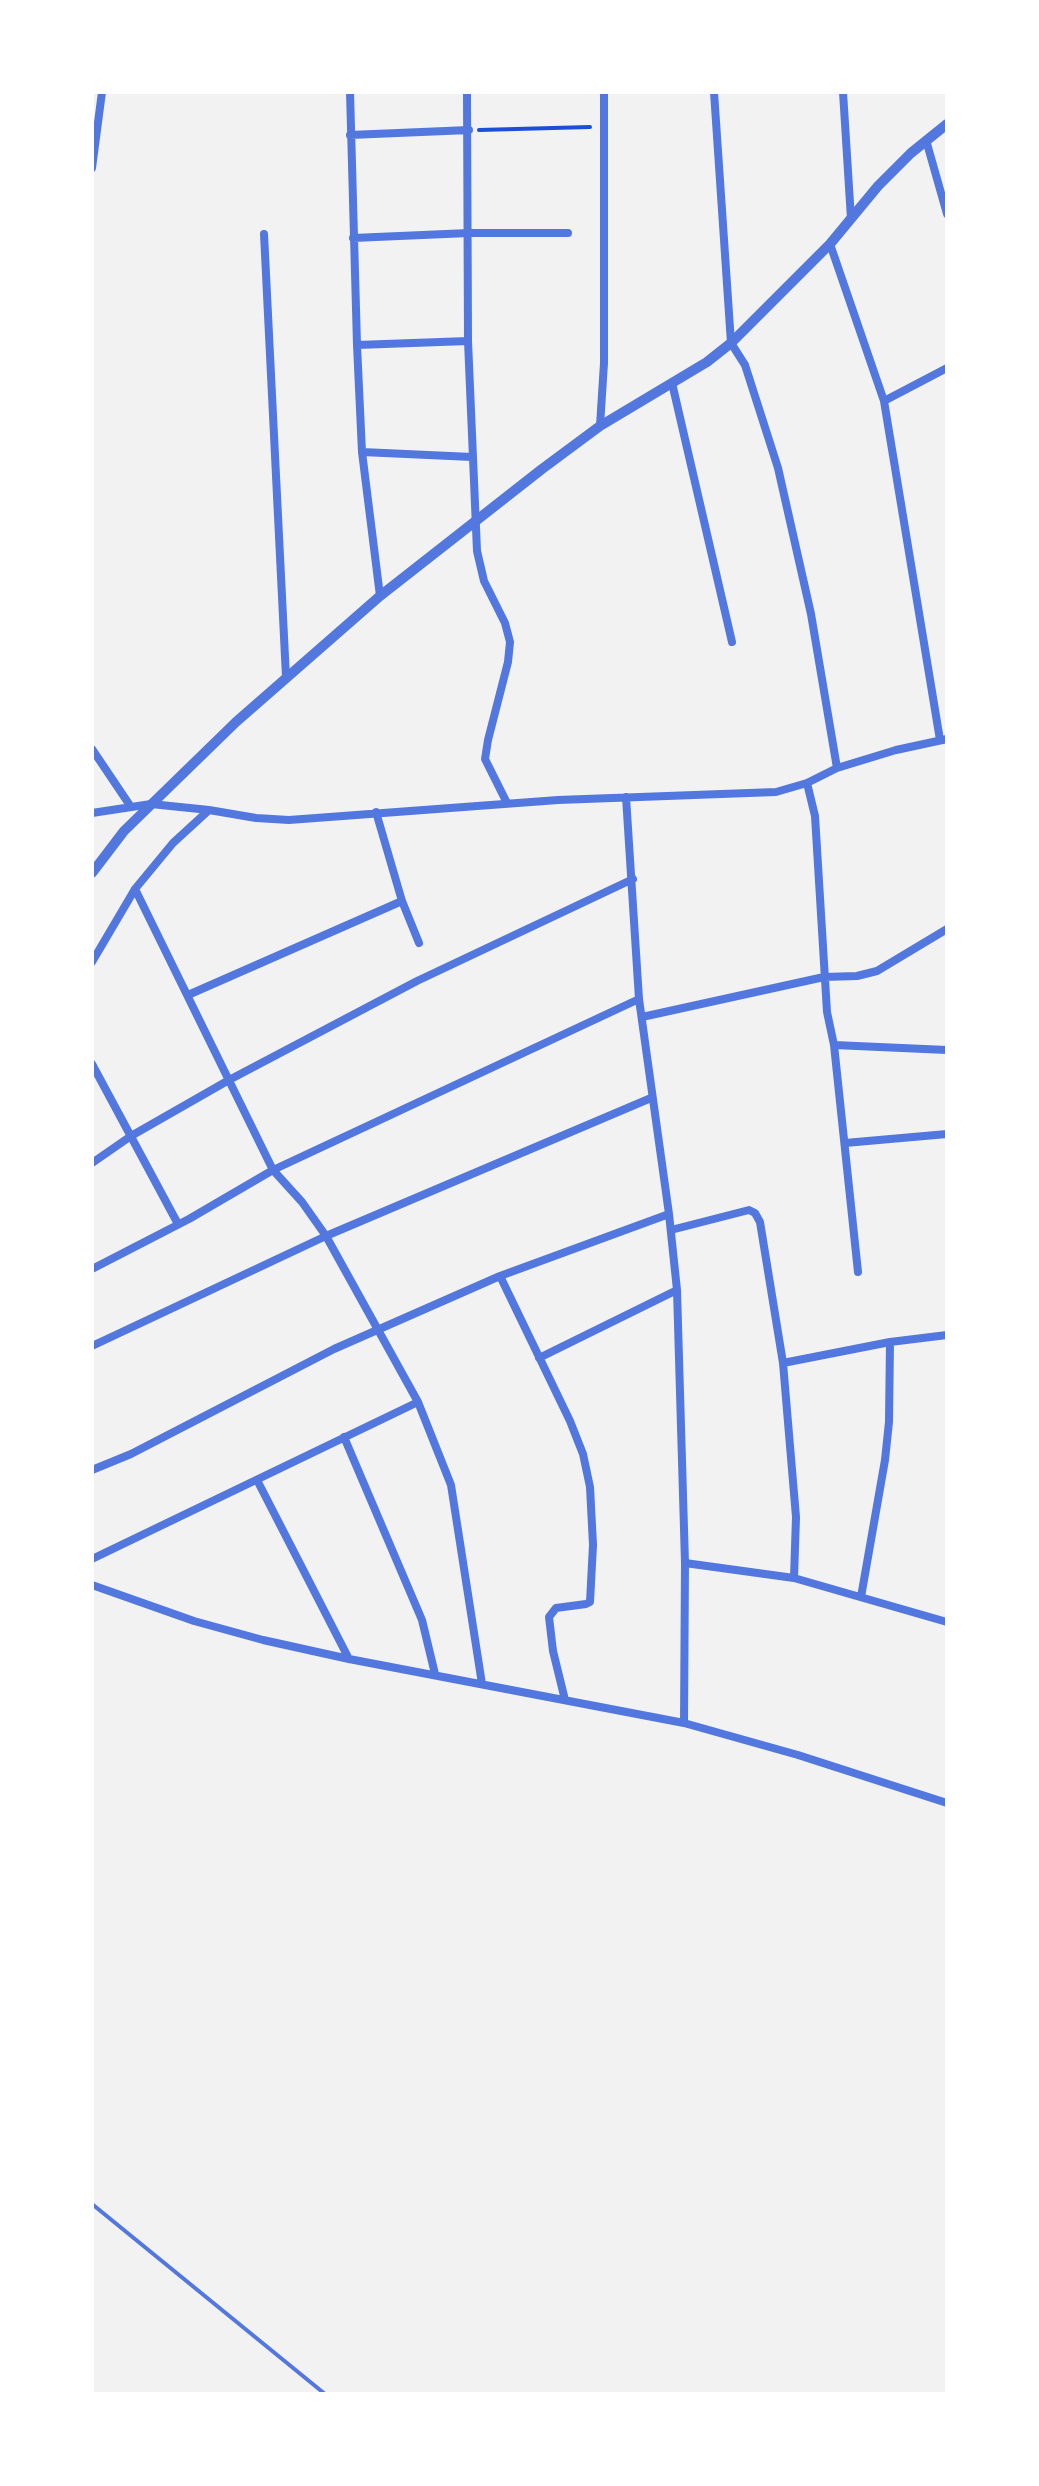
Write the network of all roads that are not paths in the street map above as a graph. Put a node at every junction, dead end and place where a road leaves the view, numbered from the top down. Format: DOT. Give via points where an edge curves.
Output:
graph roads {
  1 [pos="102,92"];
  2 [pos="350,92"];
  3 [pos="467,92"];
  4 [pos="604,92"];
  5 [pos="714,92"];
  6 [pos="843,92"];
  7 [pos="947,124"];
  8 [pos="469,130"];
  9 [pos="350,135"];
  10 [pos="926,140"];
  11 [pos="92,168"];
  12 [pos="947,214"];
  13 [pos="851,219"];
  14 [pos="469,233"];
  15 [pos="568,233"];
  16 [pos="264,234"];
  17 [pos="353,238"];
  18 [pos="830,244"];
  19 [pos="468,341"];
  20 [pos="731,343"];
  21 [pos="357,345"];
  22 [pos="947,368"];
  23 [pos="672,383"];
  24 [pos="884,401"];
  25 [pos="600,426"];
  26 [pos="362,452"];
  27 [pos="472,457"];
  28 [pos="475,520"];
  29 [pos="380,596"];
  30 [pos="732,642"];
  31 [pos="286,677"];
  32 [pos="943,739"];
  33 [pos="92,749"];
  34 [pos="837,768"];
  35 [pos="807,783"];
  36 [pos="626,797"];
  37 [pos="507,803"];
  38 [pos="151,804"];
  39 [pos="131,807"];
  40 [pos="209,810"];
  41 [pos="376,812"];
  42 [pos="92,813"];
  43 [pos="92,873"];
  44 [pos="633,879"];
  45 [pos="135,889"];
  46 [pos="402,901"];
  47 [pos="947,929"];
  48 [pos="419,943"];
  49 [pos="92,962"];
  50 [pos="824,977"];
  51 [pos="188,995"];
  52 [pos="639,999"];
  53 [pos="642,1017"];
  54 [pos="834,1045"];
  55 [pos="947,1050"];
  56 [pos="92,1064"];
  57 [pos="229,1080"];
  58 [pos="651,1098"];
  59 [pos="947,1134"];
  60 [pos="131,1136"];
  61 [pos="845,1143"];
  62 [pos="92,1163"];
  63 [pos="273,1170"];
  64 [pos="669,1214"];
  65 [pos="178,1224"];
  66 [pos="671,1230"];
  67 [pos="326,1236"];
  68 [pos="92,1269"];
  69 [pos="858,1272"];
  70 [pos="500,1276"];
  71 [pos="677,1290"];
  72 [pos="379,1331"];
  73 [pos="947,1335"];
  74 [pos="890,1342"];
  75 [pos="92,1346"];
  76 [pos="539,1358"];
  77 [pos="783,1363"];
  78 [pos="418,1402"];
  79 [pos="344,1437"];
  80 [pos="92,1470"];
  81 [pos="257,1480"];
  82 [pos="92,1559"];
  83 [pos="685,1563"];
  84 [pos="794,1578"];
  85 [pos="92,1585"];
  86 [pos="861,1597"];
  87 [pos="947,1622"];
  88 [pos="349,1659"];
  89 [pos="435,1674"];
  90 [pos="482,1684"];
  91 [pos="565,1700"];
  92 [pos="684,1723"];
  93 [pos="947,1803"];
  94 [pos="92,2204"];
  95 [pos="325,2394"];
  1 -- 11 [label="street"];
  2 -- 9 [label="street"];
  3 -- 8 [label="street"];
  4 -- 25 [label="street"];
  5 -- 20 [label="street"];
  6 -- 13 [label="street"];
  7 -- 10 [label="street"];
  8 -- 9 [label="street"];
  8 -- 14 [label="street"];
  9 -- 17 [label="street"];
  10 -- 12 [label="street"];
  10 -- 13 [label="street"];
  13 -- 18 [label="street"];
  14 -- 15 [label="street"];
  14 -- 17 [label="street"];
  14 -- 19 [label="street"];
  16 -- 31 [label="street"];
  17 -- 21 [label="street"];
  18 -- 20 [label="street"];
  18 -- 24 [label="street"];
  19 -- 21 [label="street"];
  19 -- 27 [label="street"];
  20 -- 23 [label="street"];
  20 -- 34 [label="street" via="745,365 778,468 811,614"];
  21 -- 26 [label="street"];
  22 -- 24 [label="street"];
  23 -- 25 [label="street"];
  23 -- 30 [label="street"];
  24 -- 32 [label="street"];
  25 -- 28 [label="street"];
  26 -- 27 [label="street"];
  26 -- 29 [label="street"];
  27 -- 28 [label="street"];
  28 -- 29 [label="street"];
  28 -- 37 [label="street" via="480,567 510,642 485,759"];
  29 -- 31 [label="street"];
  31 -- 38 [label="street"];
  32 -- 34 [label="street"];
  33 -- 39 [label="street"];
  34 -- 35 [label="street"];
  35 -- 36 [label="street" via="776,792"];
  35 -- 50 [label="street" via="816,825"];
  36 -- 37 [label="street"];
  36 -- 44 [label="street"];
  37 -- 41 [label="street"];
  38 -- 39 [label="street"];
  38 -- 40 [label="street"];
  38 -- 43 [label="street"];
  39 -- 42 [label="street"];
  40 -- 41 [label="street" via="289,820"];
  40 -- 45 [label="street"];
  41 -- 46 [label="street"];
  44 -- 52 [label="street"];
  44 -- 57 [label="street" via="417,981"];
  45 -- 49 [label="street"];
  45 -- 51 [label="street"];
  46 -- 48 [label="street"];
  46 -- 51 [label="street"];
  47 -- 50 [label="street" via="877,971"];
  50 -- 53 [label="street"];
  50 -- 54 [label="street"];
  51 -- 57 [label="street"];
  52 -- 53 [label="street"];
  52 -- 63 [label="street"];
  53 -- 58 [label="street"];
  54 -- 55 [label="street"];
  54 -- 61 [label="street"];
  56 -- 60 [label="street"];
  57 -- 60 [label="street"];
  57 -- 63 [label="street"];
  58 -- 64 [label="street"];
  58 -- 67 [label="street"];
  59 -- 61 [label="street"];
  60 -- 62 [label="street"];
  60 -- 65 [label="street"];
  61 -- 69 [label="street"];
  63 -- 65 [label="street"];
  63 -- 67 [label="street"];
  64 -- 66 [label="street"];
  64 -- 70 [label="street"];
  65 -- 68 [label="street"];
  66 -- 71 [label="street"];
  66 -- 77 [label="street" via="749,1210 755,1213"];
  67 -- 72 [label="street"];
  67 -- 75 [label="street"];
  70 -- 72 [label="street"];
  70 -- 76 [label="street"];
  71 -- 76 [label="street"];
  71 -- 83 [label="street"];
  72 -- 78 [label="street"];
  72 -- 80 [label="street"];
  73 -- 74 [label="street"];
  74 -- 77 [label="street"];
  74 -- 86 [label="street" via="885,1460"];
  76 -- 91 [label="street" via="583,1454 590,1487 590,1602 556,1608 549,1617"];
  77 -- 84 [label="street" via="795,1491"];
  78 -- 79 [label="street"];
  78 -- 90 [label="street" via="451,1485"];
  79 -- 81 [label="street"];
  79 -- 89 [label="street" via="422,1620"];
  81 -- 82 [label="street"];
  81 -- 88 [label="street"];
  83 -- 84 [label="street"];
  83 -- 92 [label="street"];
  84 -- 86 [label="street"];
  85 -- 88 [label="street" via="194,1621"];
  86 -- 87 [label="street"];
  88 -- 89 [label="street"];
  89 -- 90 [label="street"];
  90 -- 91 [label="street"];
  91 -- 92 [label="street"];
  92 -- 93 [label="street"];
  94 -- 95 [label="lane"];
}
